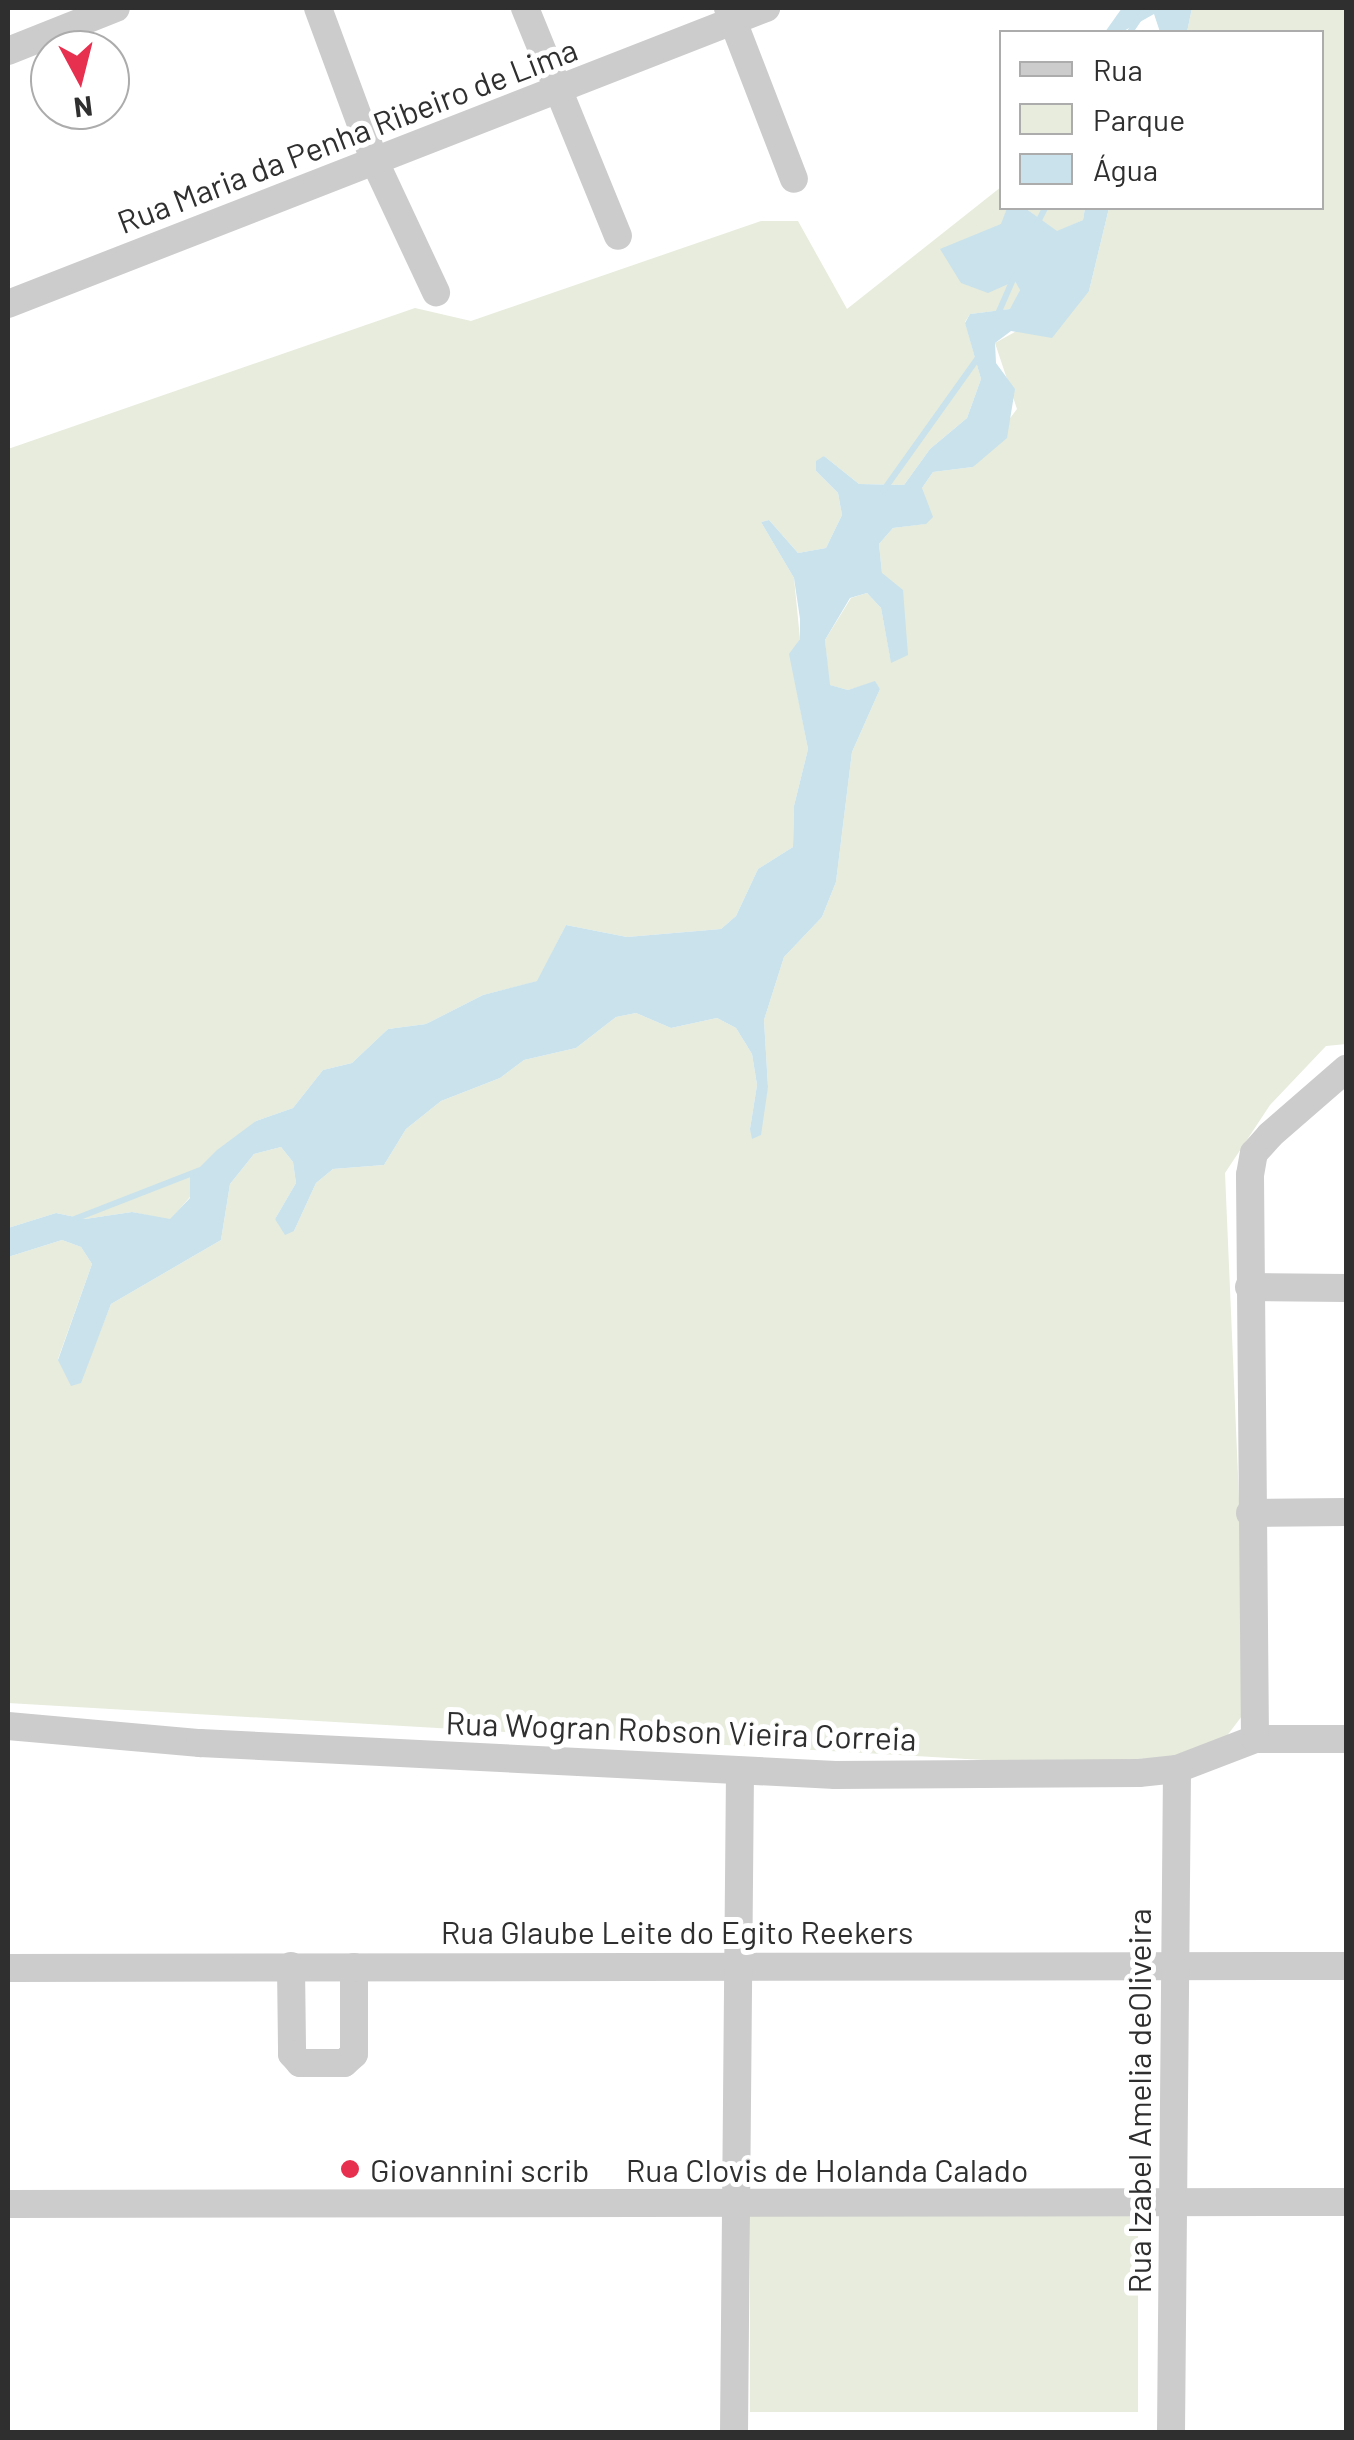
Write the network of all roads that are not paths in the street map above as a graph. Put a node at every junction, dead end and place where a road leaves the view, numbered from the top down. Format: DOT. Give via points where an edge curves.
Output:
graph roads {
  1 [pos="116,8"];
  2 [pos="318,8"];
  3 [pos="525,8"];
  4 [pos="766,8"];
  5 [pos="730,14"];
  6 [pos="8,51"];
  7 [pos="557,92"];
  8 [pos="375,162"];
  9 [pos="794,179"];
  10 [pos="618,236"];
  11 [pos="436,292"];
  12 [pos="8,304"];
  13 [pos="1346,1069"];
  14 [pos="1249,1286"];
  15 [pos="1346,1288"];
  16 [pos="1346,1512"];
  17 [pos="1250,1513"];
  18 [pos="8,1726"];
  19 [pos="1255,1739"];
  20 [pos="1346,1739"];
  21 [pos="1178,1770"];
  22 [pos="740,1773"];
  23 [pos="1174,1964"];
  24 [pos="292,1966"];
  25 [pos="738,1966"];
  26 [pos="1346,1966"];
  27 [pos="354,1967"];
  28 [pos="8,1968"];
  29 [pos="1346,2202"];
  30 [pos="8,2204"];
  31 [pos="736,2204"];
  32 [pos="1172,2204"];
  33 [pos="734,2432"];
  34 [pos="1171,2432"];
  1 -- 6 [label="street"];
  2 -- 8 [label="street"];
  3 -- 7 [label="street"];
  4 -- 5 [label="street, Rua Maria da Penha Ribeiro de Lima"];
  5 -- 7 [label="street, Rua Maria da Penha Ribeiro de Lima"];
  5 -- 9 [label="street"];
  7 -- 8 [label="street, Rua Maria da Penha Ribeiro de Lima"];
  7 -- 10 [label="street"];
  8 -- 11 [label="street"];
  8 -- 12 [label="street, Rua Maria da Penha Ribeiro de Lima"];
  13 -- 14 [label="street" via="1333,1074 1254,1153"];
  14 -- 15 [label="street"];
  14 -- 17 [label="street"];
  16 -- 17 [label="street"];
  17 -- 19 [label="street"];
  18 -- 22 [label="street, Rua Wogran Robson Vieira Correia"];
  19 -- 20 [label="street, Rua Wogran Robson Vieira Correia"];
  19 -- 21 [label="street, Rua Wogran Robson Vieira Correia"];
  21 -- 22 [label="street, Rua Wogran Robson Vieira Correia"];
  21 -- 23 [label="street, Rua Izabel Amelia deOliveira"];
  22 -- 25 [label="street"];
  23 -- 25 [label="street, Rua Glaube Leite do Egito Reekers"];
  23 -- 26 [label="street, Rua Glaube Leite do Egito Reekers"];
  23 -- 32 [label="street, Rua Izabel Amelia deOliveira"];
  24 -- 27 [label="street, Rua Glaube Leite do Egito Reekers"];
  24 -- 27 [label="street" via="292,2054 300,2063 344,2063 354,2054"];
  24 -- 28 [label="street, Rua Glaube Leite do Egito Reekers"];
  25 -- 27 [label="street, Rua Glaube Leite do Egito Reekers"];
  25 -- 31 [label="street"];
  29 -- 32 [label="street, Rua Clovis de Holanda Calado"];
  30 -- 31 [label="street, Rua Clovis de Holanda Calado"];
  31 -- 32 [label="street, Rua Clovis de Holanda Calado"];
  31 -- 33 [label="street"];
  32 -- 34 [label="street, Rua Izabel Amelia deOliveira"];
}
